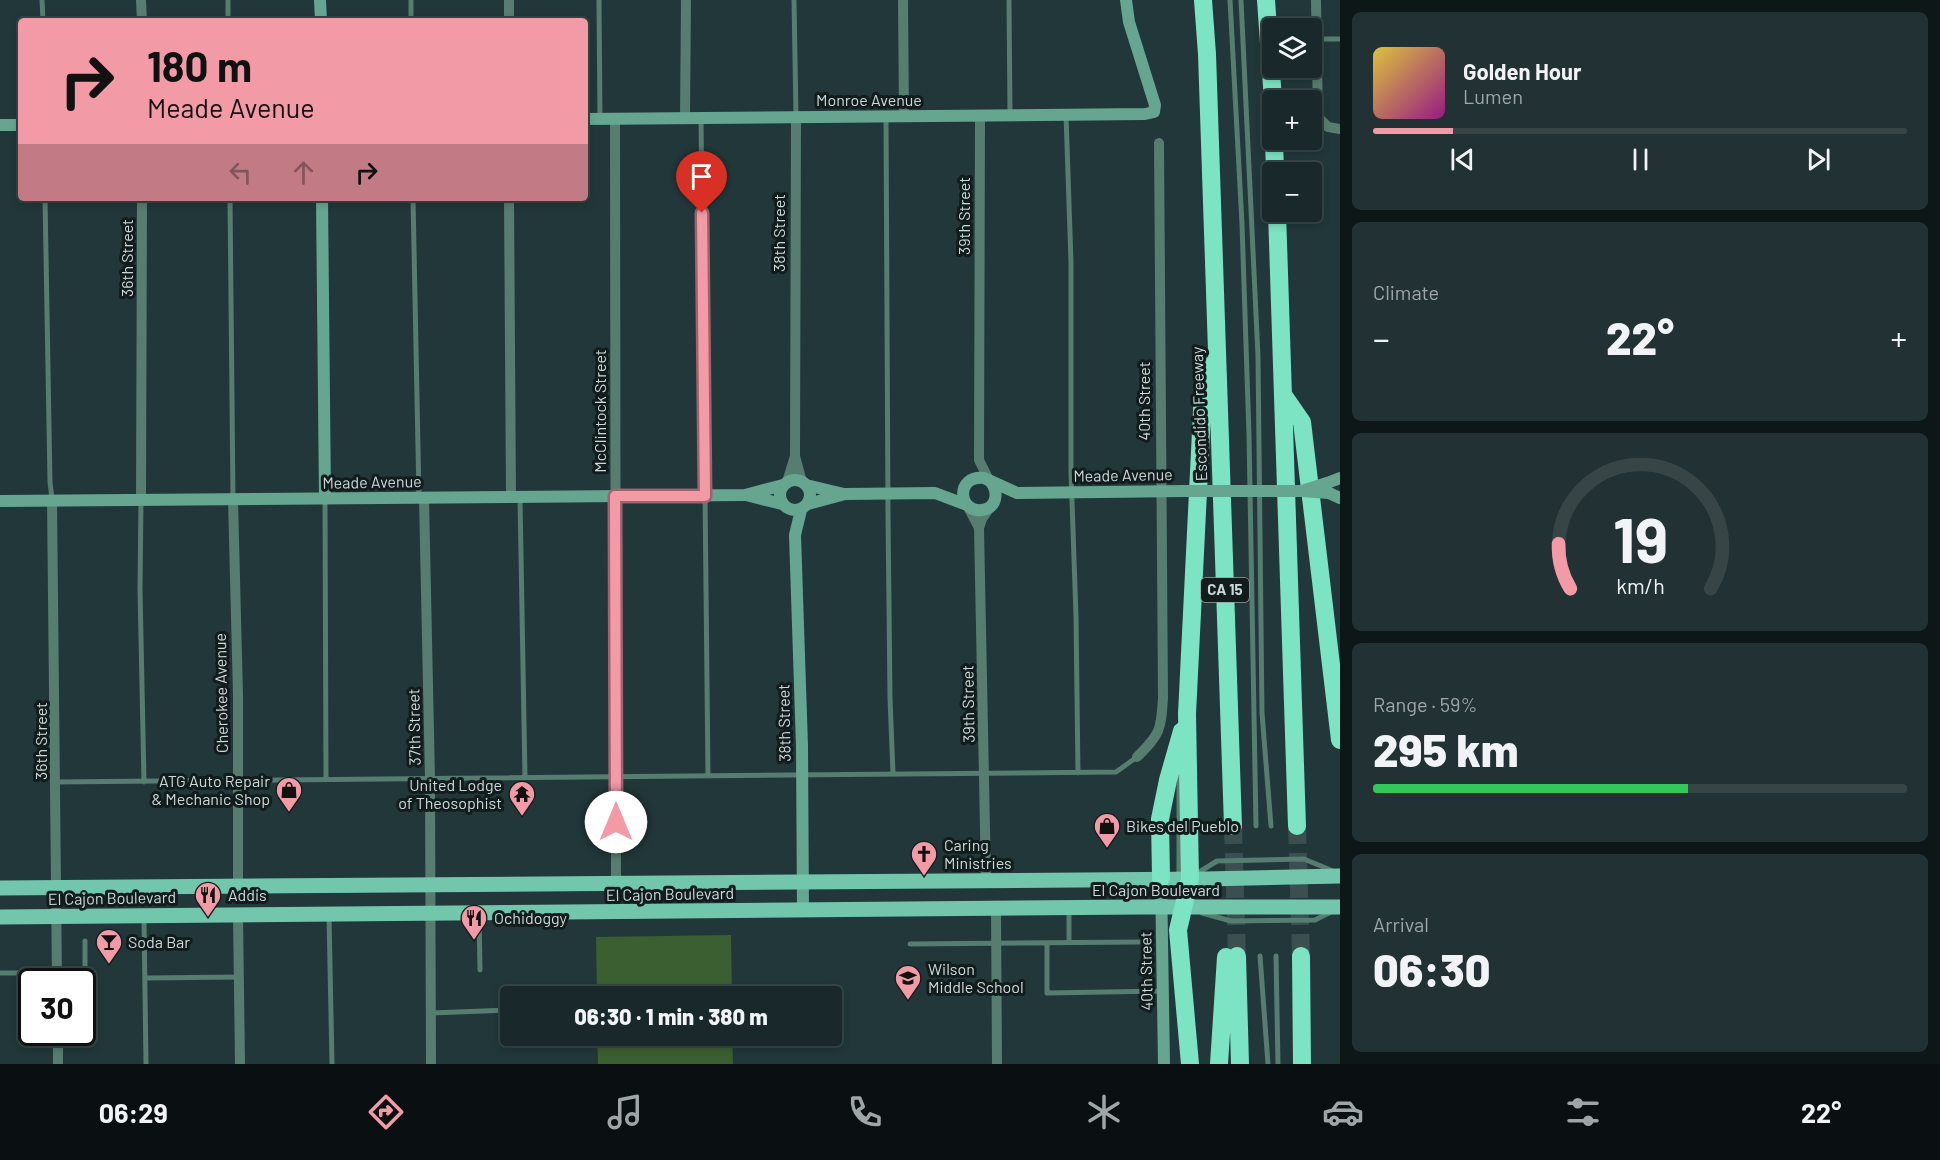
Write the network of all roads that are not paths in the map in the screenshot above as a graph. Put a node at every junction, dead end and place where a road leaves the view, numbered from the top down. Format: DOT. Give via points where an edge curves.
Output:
graph roads {
  1 [pos="42,0"];
  2 [pos="141,0"];
  3 [pos="228,0"];
  4 [pos="320,0"];
  5 [pos="411,0"];
  6 [pos="508,0"];
  7 [pos="599,0"];
  8 [pos="686,0"];
  9 [pos="794,0"];
  10 [pos="903,0"];
  11 [pos="1009,0"];
  12 [pos="1126,0"];
  13 [pos="1203,0"];
  14 [pos="1230,0"];
  15 [pos="1241,0"];
  16 [pos="1266,0"];
  17 [pos="1316,0"];
  18 [pos="43,18"];
  19 [pos="142,18"];
  20 [pos="228,18"];
  21 [pos="321,18"];
  22 [pos="411,18"];
  23 [pos="509,18"];
  24 [pos="1316,18"];
  25 [pos="1322,39"];
  26 [pos="1340,39"];
  27 [pos="1317,78"];
  28 [pos="1272,90"];
  29 [pos="1066,115"];
  30 [pos="904,116"];
  31 [pos="980,116"];
  32 [pos="1010,116"];
  33 [pos="701,117"];
  34 [pos="796,117"];
  35 [pos="886,117"];
  36 [pos="615,118"];
  37 [pos="686,118"];
  38 [pos="588,119"];
  39 [pos="600,119"];
  40 [pos="0,125"];
  41 [pos="18,125"];
  42 [pos="1336,129"];
  43 [pos="1159,143"];
  44 [pos="45,201"];
  45 [pos="142,201"];
  46 [pos="230,201"];
  47 [pos="322,201"];
  48 [pos="413,201"];
  49 [pos="509,201"];
  50 [pos="1277,222"];
  51 [pos="1216,353"];
  52 [pos="1284,396"];
  53 [pos="795,456"];
  54 [pos="979,460"];
  55 [pos="1340,478"];
  56 [pos="989,480"];
  57 [pos="968,482"];
  58 [pos="785,483"];
  59 [pos="804,483"];
  60 [pos="1161,491"];
  61 [pos="1332,491"];
  62 [pos="935,493"];
  63 [pos="1017,493"];
  64 [pos="1072,493"];
  65 [pos="845,494"];
  66 [pos="888,494"];
  67 [pos="745,495"];
  68 [pos="615,496"];
  69 [pos="705,496"];
  70 [pos="516,497"];
  71 [pos="422,498"];
  72 [pos="141,499"];
  73 [pos="325,499"];
  74 [pos="52,500"];
  75 [pos="233,500"];
  76 [pos="0,501"];
  77 [pos="967,505"];
  78 [pos="785,506"];
  79 [pos="992,506"];
  80 [pos="804,507"];
  81 [pos="979,528"];
  82 [pos="795,535"];
  83 [pos="1186,714"];
  84 [pos="1340,740"];
  85 [pos="1137,758"];
  86 [pos="985,773"];
  87 [pos="1078,773"];
  88 [pos="893,774"];
  89 [pos="802,775"];
  90 [pos="708,776"];
  91 [pos="616,777"];
  92 [pos="525,778"];
  93 [pos="430,779"];
  94 [pos="326,780"];
  95 [pos="238,781"];
  96 [pos="144,782"];
  97 [pos="56,783"];
  98 [pos="1233,826"];
  99 [pos="1256,826"];
  100 [pos="1270,826"];
  101 [pos="1297,826"];
  102 [pos="1340,875"];
  103 [pos="1177,878"];
  104 [pos="986,879"];
  105 [pos="803,881"];
  106 [pos="616,883"];
  107 [pos="430,884"];
  108 [pos="238,886"];
  109 [pos="0,888"];
  110 [pos="56,888"];
  111 [pos="1340,907"];
  112 [pos="1069,908"];
  113 [pos="1162,908"];
  114 [pos="1184,908"];
  115 [pos="996,909"];
  116 [pos="803,911"];
  117 [pos="479,913"];
  118 [pos="329,914"];
  119 [pos="430,914"];
  120 [pos="144,915"];
  121 [pos="238,915"];
  122 [pos="0,916"];
  123 [pos="56,916"];
  124 [pos="85,941"];
  125 [pos="1069,942"];
  126 [pos="1139,942"];
  127 [pos="996,943"];
  128 [pos="1047,943"];
  129 [pos="910,944"];
  130 [pos="1260,956"];
  131 [pos="1276,956"];
  132 [pos="1301,956"];
  133 [pos="57,968"];
  134 [pos="85,968"];
  135 [pos="480,970"];
  136 [pos="0,972"];
  137 [pos="18,974"];
  138 [pos="239,977"];
  139 [pos="145,978"];
  140 [pos="1163,991"];
  141 [pos="500,1011"];
  142 [pos="431,1013"];
  143 [pos="58,1046"];
  144 [pos="58,1064"];
  145 [pos="146,1064"];
  146 [pos="240,1064"];
  147 [pos="332,1064"];
  148 [pos="431,1064"];
  149 [pos="997,1064"];
  150 [pos="1164,1064"];
  151 [pos="1190,1064"];
  152 [pos="1219,1064"];
  153 [pos="1240,1064"];
  154 [pos="1268,1064"];
  155 [pos="1278,1064"];
  156 [pos="1302,1064"];
  1 -- 18 [label="lane"];
  2 -- 19 [label="street"];
  3 -- 20 [label="lane"];
  4 -- 21 [label="street"];
  5 -- 22 [label="lane"];
  6 -- 23 [label="street"];
  7 -- 39 [label="lane"];
  8 -- 37 [label="street"];
  9 -- 34 [label="lane"];
  10 -- 30 [label="street"];
  11 -- 32 [label="lane"];
  12 -- 29 [label="street, Monroe Avenue" via="1154,112"];
  13 -- 51 [label="highway, Escondido Freeway / CA 15"];
  14 -- 99 [label="lane" via="1249,435"];
  15 -- 100 [label="lane" via="1258,356 1262,713"];
  16 -- 28 [label="highway"];
  17 -- 24 [label="street"];
  25 -- 26 [label="lane"];
  27 -- 42 [label="street" via="1318,117"];
  29 -- 32 [label="street, Monroe Avenue"];
  29 -- 64 [label="lane"];
  30 -- 31 [label="street, Monroe Avenue"];
  30 -- 35 [label="street, Monroe Avenue"];
  31 -- 32 [label="street, Monroe Avenue"];
  31 -- 54 [label="street, 39th Street"];
  33 -- 34 [label="street, Monroe Avenue"];
  33 -- 37 [label="street, Monroe Avenue"];
  33 -- 69 [label="lane"];
  34 -- 35 [label="street, Monroe Avenue"];
  34 -- 53 [label="street, 38th Street"];
  35 -- 66 [label="lane"];
  36 -- 37 [label="street, Monroe Avenue"];
  36 -- 39 [label="street, Monroe Avenue"];
  36 -- 68 [label="street, McClintock Street"];
  38 -- 39 [label="street, Monroe Avenue"];
  40 -- 41 [label="street"];
  43 -- 60 [label="street, 40th Street"];
  44 -- 74 [label="lane"];
  45 -- 72 [label="street, 36th Street"];
  46 -- 75 [label="lane"];
  47 -- 73 [label="street"];
  48 -- 71 [label="lane"];
  49 -- 70 [label="street"];
  50 -- 52 [label="highway"];
  51 -- 83 [label="highway" via="1203,392"];
  51 -- 98 [label="highway, Escondido Freeway / CA 15"];
  52 -- 84 [label="highway" via="1302,422"];
  52 -- 101 [label="highway"];
  53 -- 58 [label="street, 38th Street"];
  53 -- 59 [label="street, 38th Street"];
  54 -- 56 [label="street, 39th Street"];
  54 -- 57 [label="street, 39th Street"];
  55 -- 61 [label="street, Meade Avenue"];
  56 -- 57 [label="street, Meade Avenue" via="978,477"];
  56 -- 63 [label="street, Meade Avenue"];
  56 -- 79 [label="street" via="996,490"];
  57 -- 62 [label="street, Meade Avenue"];
  57 -- 77 [label="street" via="963,490"];
  58 -- 59 [label="street"];
  58 -- 67 [label="street, Meade Avenue"];
  58 -- 78 [label="street" via="779,494"];
  59 -- 65 [label="street, Meade Avenue"];
  59 -- 80 [label="street" via="810,494"];
  60 -- 61 [label="street, Meade Avenue, bridge"];
  60 -- 64 [label="street, Meade Avenue"];
  60 -- 85 [label="street, 40th Street" via="1162,719 1157,737"];
  62 -- 66 [label="street, Meade Avenue"];
  62 -- 77 [label="street, Meade Avenue"];
  63 -- 64 [label="street, Meade Avenue"];
  63 -- 79 [label="street, Meade Avenue"];
  64 -- 87 [label="lane"];
  65 -- 66 [label="street, Meade Avenue"];
  65 -- 80 [label="street, Meade Avenue"];
  66 -- 88 [label="lane"];
  67 -- 69 [label="street, Meade Avenue"];
  67 -- 78 [label="street, Meade Avenue"];
  68 -- 69 [label="street, Meade Avenue"];
  68 -- 70 [label="street, Meade Avenue"];
  68 -- 91 [label="street, McClintock Street"];
  69 -- 90 [label="lane"];
  70 -- 71 [label="street, Meade Avenue"];
  70 -- 92 [label="lane"];
  71 -- 73 [label="street, Meade Avenue"];
  71 -- 93 [label="street, 37th Street"];
  72 -- 74 [label="street, Meade Avenue"];
  72 -- 75 [label="street, Meade Avenue"];
  72 -- 96 [label="lane"];
  73 -- 75 [label="street, Meade Avenue"];
  73 -- 94 [label="lane"];
  74 -- 76 [label="street, Meade Avenue"];
  74 -- 97 [label="street, 36th Street"];
  75 -- 95 [label="street, Cherokee Avenue"];
  77 -- 79 [label="street, Meade Avenue" via="982,510"];
  77 -- 81 [label="street, 39th Street"];
  78 -- 80 [label="street"];
  78 -- 82 [label="street, 38th Street"];
  79 -- 81 [label="street"];
  80 -- 82 [label="street, 38th Street"];
  81 -- 86 [label="street, 39th Street"];
  82 -- 89 [label="street, 38th Street"];
  83 -- 103 [label="highway"];
  83 -- 103 [label="highway" via="1160,819"];
  85 -- 87 [label="lane" via="1116,772"];
  86 -- 87 [label="lane"];
  86 -- 88 [label="lane"];
  86 -- 104 [label="street, 39th Street"];
  88 -- 89 [label="lane"];
  89 -- 90 [label="lane"];
  89 -- 105 [label="street, 38th Street"];
  90 -- 91 [label="lane"];
  91 -- 92 [label="lane"];
  91 -- 106 [label="street, McClintock Street"];
  92 -- 93 [label="lane"];
  93 -- 94 [label="lane"];
  93 -- 107 [label="street, 37th Street"];
  94 -- 95 [label="lane"];
  95 -- 96 [label="lane"];
  95 -- 108 [label="street, Cherokee Avenue"];
  96 -- 97 [label="lane"];
  97 -- 110 [label="street, 36th Street"];
  102 -- 103 [label="main road, El Cajon Boulevard"];
  103 -- 104 [label="main road, El Cajon Boulevard"];
  103 -- 113 [label="street, 40th Street"];
  103 -- 114 [label="highway"];
  104 -- 105 [label="main road, El Cajon Boulevard"];
  105 -- 106 [label="main road, El Cajon Boulevard"];
  105 -- 116 [label="street, 38th Street"];
  106 -- 107 [label="main road, El Cajon Boulevard"];
  107 -- 108 [label="main road, El Cajon Boulevard"];
  107 -- 119 [label="street, 37th Street"];
  108 -- 110 [label="main road, El Cajon Boulevard"];
  109 -- 110 [label="main road, El Cajon Boulevard"];
  110 -- 123 [label="street, 36th Street"];
  111 -- 114 [label="main road, El Cajon Boulevard"];
  112 -- 113 [label="main road, El Cajon Boulevard"];
  112 -- 115 [label="main road, El Cajon Boulevard"];
  112 -- 125 [label="lane"];
  113 -- 114 [label="main road, El Cajon Boulevard"];
  113 -- 140 [label="street, 40th Street"];
  114 -- 151 [label="highway" via="1178,930"];
  115 -- 116 [label="main road, El Cajon Boulevard"];
  115 -- 127 [label="street"];
  116 -- 117 [label="main road, El Cajon Boulevard"];
  117 -- 119 [label="main road, El Cajon Boulevard"];
  117 -- 135 [label="lane"];
  118 -- 119 [label="main road, El Cajon Boulevard"];
  118 -- 121 [label="main road, El Cajon Boulevard"];
  118 -- 147 [label="lane"];
  119 -- 142 [label="street, 37th Street"];
  120 -- 121 [label="main road, El Cajon Boulevard"];
  120 -- 123 [label="main road, El Cajon Boulevard"];
  120 -- 139 [label="lane"];
  121 -- 138 [label="street"];
  122 -- 123 [label="main road, El Cajon Boulevard"];
  123 -- 133 [label="street, 36th Street"];
  124 -- 134 [label="lane"];
  125 -- 126 [label="lane"];
  125 -- 128 [label="lane"];
  127 -- 128 [label="lane"];
  127 -- 129 [label="lane"];
  127 -- 149 [label="street"];
  128 -- 140 [label="lane" via="1047,993"];
  130 -- 154 [label="lane"];
  131 -- 155 [label="lane"];
  132 -- 156 [label="highway"];
  136 -- 137 [label="lane"];
  138 -- 139 [label="lane"];
  138 -- 146 [label="street"];
  139 -- 145 [label="lane"];
  140 -- 150 [label="street, 40th Street"];
  141 -- 142 [label="lane"];
  142 -- 148 [label="street, 37th Street"];
  143 -- 144 [label="street"];
  152 -- 153 [label="highway" via="1231,956"];
}
